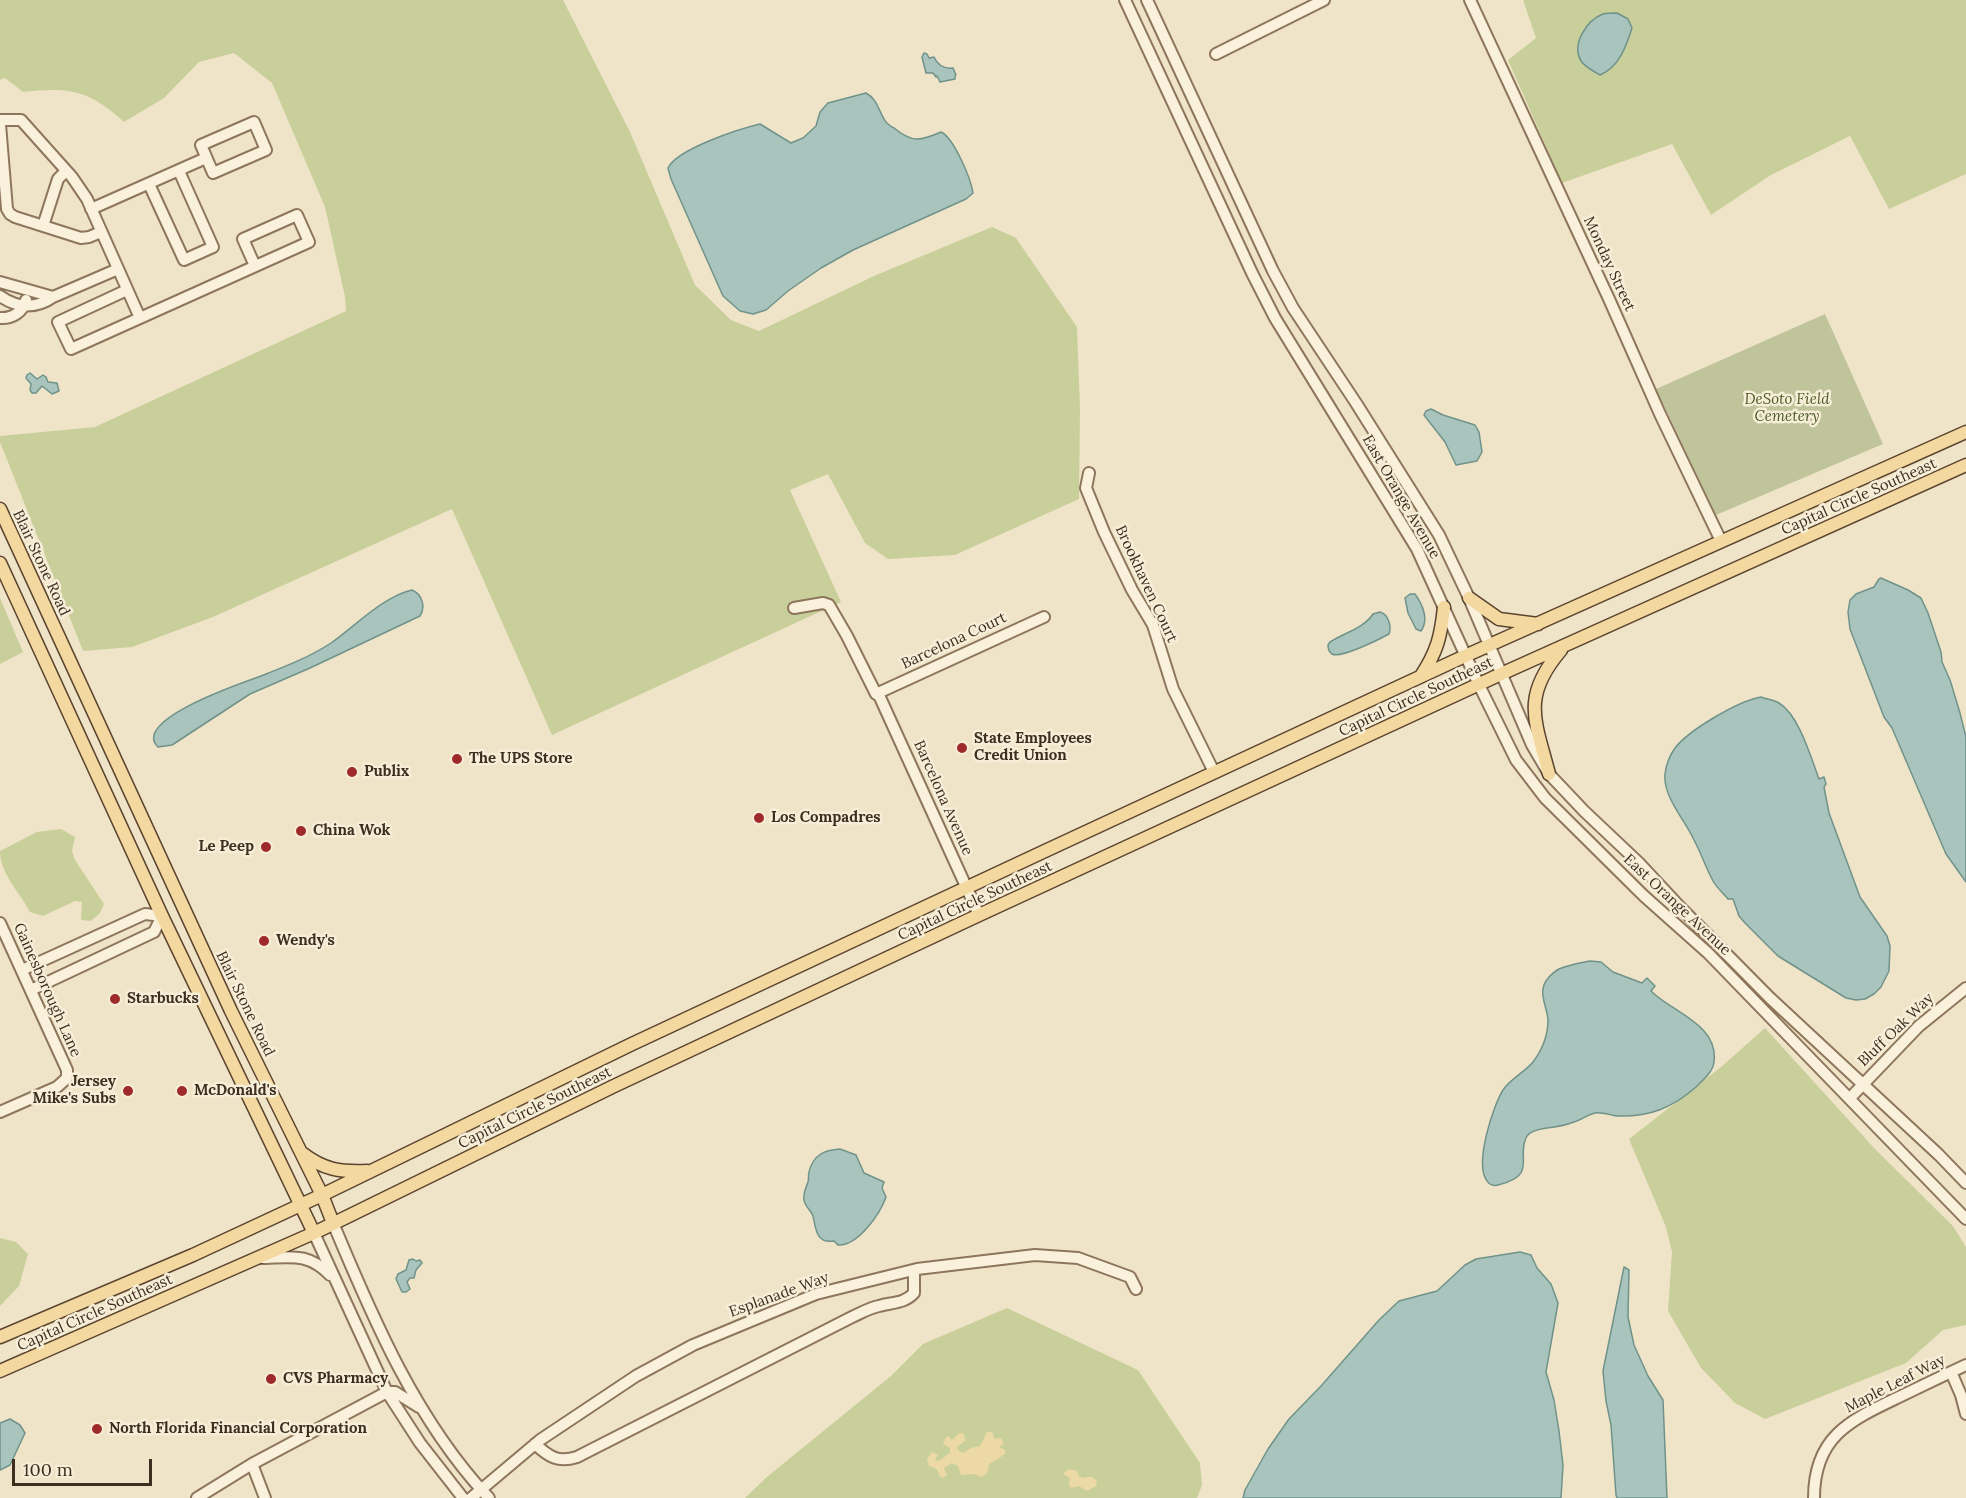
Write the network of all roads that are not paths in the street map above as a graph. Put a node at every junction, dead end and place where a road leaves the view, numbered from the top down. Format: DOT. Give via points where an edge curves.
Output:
graph roads {
  1 [pos="1125,0"];
  2 [pos="1147,0"];
  3 [pos="1324,0"];
  4 [pos="1470,0"];
  5 [pos="1216,54"];
  6 [pos="0,122"];
  7 [pos="207,158"];
  8 [pos="66,171"];
  9 [pos="179,171"];
  10 [pos="149,184"];
  11 [pos="91,209"];
  12 [pos="43,226"];
  13 [pos="101,232"];
  14 [pos="255,266"];
  15 [pos="118,269"];
  16 [pos="0,282"];
  17 [pos="127,290"];
  18 [pos="28,291"];
  19 [pos="0,296"];
  20 [pos="53,297"];
  21 [pos="25,306"];
  22 [pos="0,318"];
  23 [pos="140,318"];
  24 [pos="1966,432"];
  25 [pos="1966,465"];
  26 [pos="1089,473"];
  27 [pos="0,508"];
  28 [pos="1721,541"];
  29 [pos="0,563"];
  30 [pos="1469,598"];
  31 [pos="794,608"];
  32 [pos="1444,608"];
  33 [pos="1044,616"];
  34 [pos="1540,624"];
  35 [pos="1490,646"];
  36 [pos="1564,647"];
  37 [pos="1465,656"];
  38 [pos="1501,674"];
  39 [pos="1420,677"];
  40 [pos="1479,686"];
  41 [pos="877,694"];
  42 [pos="1214,772"];
  43 [pos="1549,774"];
  44 [pos="967,887"];
  45 [pos="183,907"];
  46 [pos="979,915"];
  47 [pos="162,916"];
  48 [pos="0,923"];
  49 [pos="80,943"];
  50 [pos="90,963"];
  51 [pos="22,970"];
  52 [pos="1966,988"];
  53 [pos="31,990"];
  54 [pos="1862,1084"];
  55 [pos="1850,1098"];
  56 [pos="0,1113"];
  57 [pos="301,1151"];
  58 [pos="371,1171"];
  59 [pos="1966,1183"];
  60 [pos="322,1195"];
  61 [pos="300,1205"];
  62 [pos="1966,1219"];
  63 [pos="333,1223"];
  64 [pos="314,1233"];
  65 [pos="255,1258"];
  66 [pos="914,1270"];
  67 [pos="335,1280"];
  68 [pos="1136,1289"];
  69 [pos="0,1337"];
  70 [pos="1966,1365"];
  71 [pos="0,1371"];
  72 [pos="1951,1372"];
  73 [pos="387,1392"];
  74 [pos="422,1408"];
  75 [pos="1966,1414"];
  76 [pos="536,1444"];
  77 [pos="252,1464"];
  78 [pos="485,1494"];
  79 [pos="197,1498"];
  80 [pos="265,1498"];
  81 [pos="463,1498"];
  82 [pos="471,1498"];
  83 [pos="1814,1498"];
  1 -- 32 [label="street, East Orange Avenue" via="1275,318 1413,542"];
  2 -- 30 [label="street, East Orange Avenue" via="1293,308 1420,503"];
  3 -- 5 [label="street"];
  4 -- 28 [label="street, Monday Street"];
  6 -- 8 [label="street" via="21,120"];
  6 -- 12 [label="street" via="9,214"];
  7 -- 7 [label="street" via="201,145 254,122 266,150 213,173"];
  7 -- 9 [label="street"];
  8 -- 11 [label="street"];
  8 -- 12 [label="street" via="58,178"];
  9 -- 10 [label="street"];
  9 -- 10 [label="street" via="213,247 184,260"];
  10 -- 11 [label="street"];
  11 -- 13 [label="street"];
  12 -- 13 [label="street" via="81,238"];
  13 -- 15 [label="street"];
  14 -- 14 [label="street" via="309,242 297,215 243,239"];
  14 -- 23 [label="street"];
  15 -- 17 [label="street"];
  15 -- 20 [label="street"];
  16 -- 18 [label="street"];
  17 -- 23 [label="street"];
  17 -- 23 [label="street" via="58,322 71,349"];
  18 -- 20 [label="street"];
  18 -- 21 [label="street"];
  19 -- 21 [label="street"];
  20 -- 21 [label="street"];
  21 -- 22 [label="street" via="20,312"];
  24 -- 28 [label="main road, Capital Circle Southeast"];
  25 -- 36 [label="main road, Capital Circle Southeast"];
  26 -- 42 [label="street, Brookhaven Court" via="1086,488 1104,532 1153,625 1173,689"];
  27 -- 45 [label="main road, Blair Stone Road"];
  28 -- 34 [label="main road, Capital Circle Southeast"];
  29 -- 47 [label="main road"];
  30 -- 34 [label="main road" via="1499,619"];
  30 -- 35 [label="street, East Orange Avenue"];
  31 -- 41 [label="street, Barcelona Avenue" via="828,604"];
  32 -- 37 [label="street, East Orange Avenue"];
  32 -- 39 [label="main road" via="1437,649"];
  33 -- 41 [label="street, Barcelona Court"];
  34 -- 35 [label="main road, Capital Circle Southeast"];
  35 -- 37 [label="main road, Capital Circle Southeast"];
  35 -- 38 [label="street, East Orange Avenue"];
  36 -- 38 [label="main road, Capital Circle Southeast"];
  36 -- 43 [label="main road" via="1541,677 1534,705"];
  37 -- 39 [label="main road, Capital Circle Southeast"];
  37 -- 40 [label="street, East Orange Avenue"];
  38 -- 40 [label="main road, Capital Circle Southeast"];
  38 -- 43 [label="street, East Orange Avenue"];
  39 -- 42 [label="main road, Capital Circle Southeast"];
  40 -- 46 [label="main road, Capital Circle Southeast"];
  40 -- 55 [label="street, East Orange Avenue" via="1516,760 1545,798 1708,953"];
  41 -- 44 [label="street, Barcelona Avenue"];
  42 -- 44 [label="main road, Capital Circle Southeast"];
  43 -- 54 [label="street, East Orange Avenue" via="1770,998"];
  44 -- 46 [label="street, Barcelona Avenue"];
  44 -- 58 [label="main road, Capital Circle Southeast"];
  45 -- 47 [label="main road"];
  45 -- 57 [label="main road, Blair Stone Road"];
  46 -- 63 [label="main road, Capital Circle Southeast"];
  47 -- 49 [label="street" via="145,914"];
  47 -- 50 [label="street" via="154,932"];
  47 -- 61 [label="main road"];
  48 -- 51 [label="street, Gainesborough Lane"];
  49 -- 50 [label="street"];
  49 -- 51 [label="street"];
  50 -- 53 [label="street"];
  51 -- 53 [label="street, Gainesborough Lane"];
  52 -- 54 [label="street, Bluff Oak Way" via="1919,1026"];
  53 -- 56 [label="street, Gainesborough Lane" via="67,1070 67,1078 57,1087"];
  54 -- 55 [label="street, Bluff Oak Way"];
  54 -- 59 [label="street, East Orange Avenue"];
  55 -- 62 [label="street, East Orange Avenue"];
  57 -- 58 [label="main road" via="313,1161 343,1172"];
  57 -- 60 [label="main road, Blair Stone Road"];
  58 -- 60 [label="main road, Capital Circle Southeast"];
  60 -- 61 [label="main road, Capital Circle Southeast"];
  60 -- 63 [label="main road, Blair Stone Road"];
  61 -- 64 [label="main road"];
  61 -- 69 [label="main road, Capital Circle Southeast" via="194,1255"];
  63 -- 64 [label="main road, Capital Circle Southeast"];
  63 -- 74 [label="street, Blair Stone Road" via="395,1361"];
  64 -- 65 [label="main road, Capital Circle Southeast"];
  64 -- 67 [label="street"];
  65 -- 67 [label="street" via="307,1258"];
  65 -- 71 [label="main road, Capital Circle Southeast"];
  66 -- 68 [label="street, Esplanade Way" via="1035,1255 1078,1258 1130,1277"];
  66 -- 76 [label="street, Esplanade Way" via="816,1294 693,1345 636,1376"];
  66 -- 76 [label="street" via="914,1293 909,1299 880,1305 852,1317 577,1457 554,1459"];
  67 -- 73 [label="street"];
  70 -- 72 [label="street, Maple Leaf Way"];
  72 -- 75 [label="street"];
  72 -- 83 [label="street, Maple Leaf Way" via="1844,1427 1823,1455"];
  73 -- 74 [label="street" via="395,1392"];
  73 -- 77 [label="street"];
  73 -- 81 [label="street"];
  74 -- 78 [label="street, Blair Stone Road"];
  76 -- 78 [label="street, Esplanade Way"];
  77 -- 79 [label="street"];
  77 -- 80 [label="street"];
  78 -- 82 [label="street, Esplanade Way"];
}
